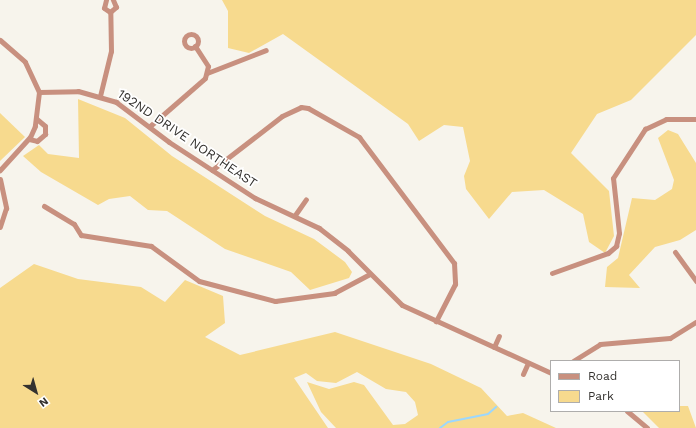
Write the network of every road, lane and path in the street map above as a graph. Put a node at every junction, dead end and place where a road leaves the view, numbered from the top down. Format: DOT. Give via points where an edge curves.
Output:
graph roads {
  1 [pos="106,0"];
  2 [pos="113,0"];
  3 [pos="110,12"];
  4 [pos="0,40"];
  5 [pos="195,46"];
  6 [pos="266,50"];
  7 [pos="208,73"];
  8 [pos="38,92"];
  9 [pos="100,96"];
  10 [pos="37,119"];
  11 [pos="696,119"];
  12 [pos="150,126"];
  13 [pos="29,139"];
  14 [pos="0,170"];
  15 [pos="212,170"];
  16 [pos="0,179"];
  17 [pos="306,199"];
  18 [pos="44,206"];
  19 [pos="295,215"];
  20 [pos="0,227"];
  21 [pos="675,252"];
  22 [pos="552,273"];
  23 [pos="369,274"];
  24 [pos="696,281"];
  25 [pos="436,322"];
  26 [pos="696,322"];
  27 [pos="499,336"];
  28 [pos="494,348"];
  29 [pos="575,360"];
  30 [pos="528,363"];
  31 [pos="550,373"];
  32 [pos="523,374"];
  33 [pos="628,412"];
  34 [pos="647,428"];
  1 -- 3 [label="street" via="104,8"];
  2 -- 3 [label="street" via="116,7"];
  3 -- 9 [label="street" via="111,51"];
  4 -- 8 [label="street" via="25,62"];
  5 -- 7 [label="street" via="208,66"];
  6 -- 7 [label="street"];
  7 -- 12 [label="street"];
  8 -- 9 [label="street, 192ND DRIVE NORTHEAST" via="60,89"];
  8 -- 10 [label="street"];
  9 -- 12 [label="street, 192ND DRIVE NORTHEAST"];
  10 -- 13 [label="street"];
  10 -- 13 [label="street" via="45,126 45,134 37,141"];
  11 -- 22 [label="street" via="666,119 645,129 613,178 618,233 616,246 608,254"];
  12 -- 15 [label="street, 192ND DRIVE NORTHEAST"];
  13 -- 14 [label="street"];
  15 -- 19 [label="street, 192ND DRIVE NORTHEAST" via="255,198"];
  15 -- 25 [label="street" via="292,109 308,108 359,137 454,263 455,284"];
  16 -- 20 [label="street" via="6,208"];
  17 -- 19 [label="street"];
  18 -- 23 [label="street" via="74,224 82,235 151,246 199,281 275,301 334,293"];
  19 -- 23 [label="street, 192ND DRIVE NORTHEAST" via="332,237"];
  21 -- 24 [label="street"];
  23 -- 25 [label="street, 192ND DRIVE NORTHEAST" via="402,305"];
  25 -- 28 [label="street, 192ND DRIVE NORTHEAST"];
  26 -- 29 [label="street" via="670,338 600,344"];
  27 -- 28 [label="street"];
  28 -- 30 [label="street, 192ND DRIVE NORTHEAST"];
  30 -- 31 [label="street, 192ND DRIVE NORTHEAST"];
  30 -- 32 [label="street"];
  33 -- 34 [label="street"];
}
